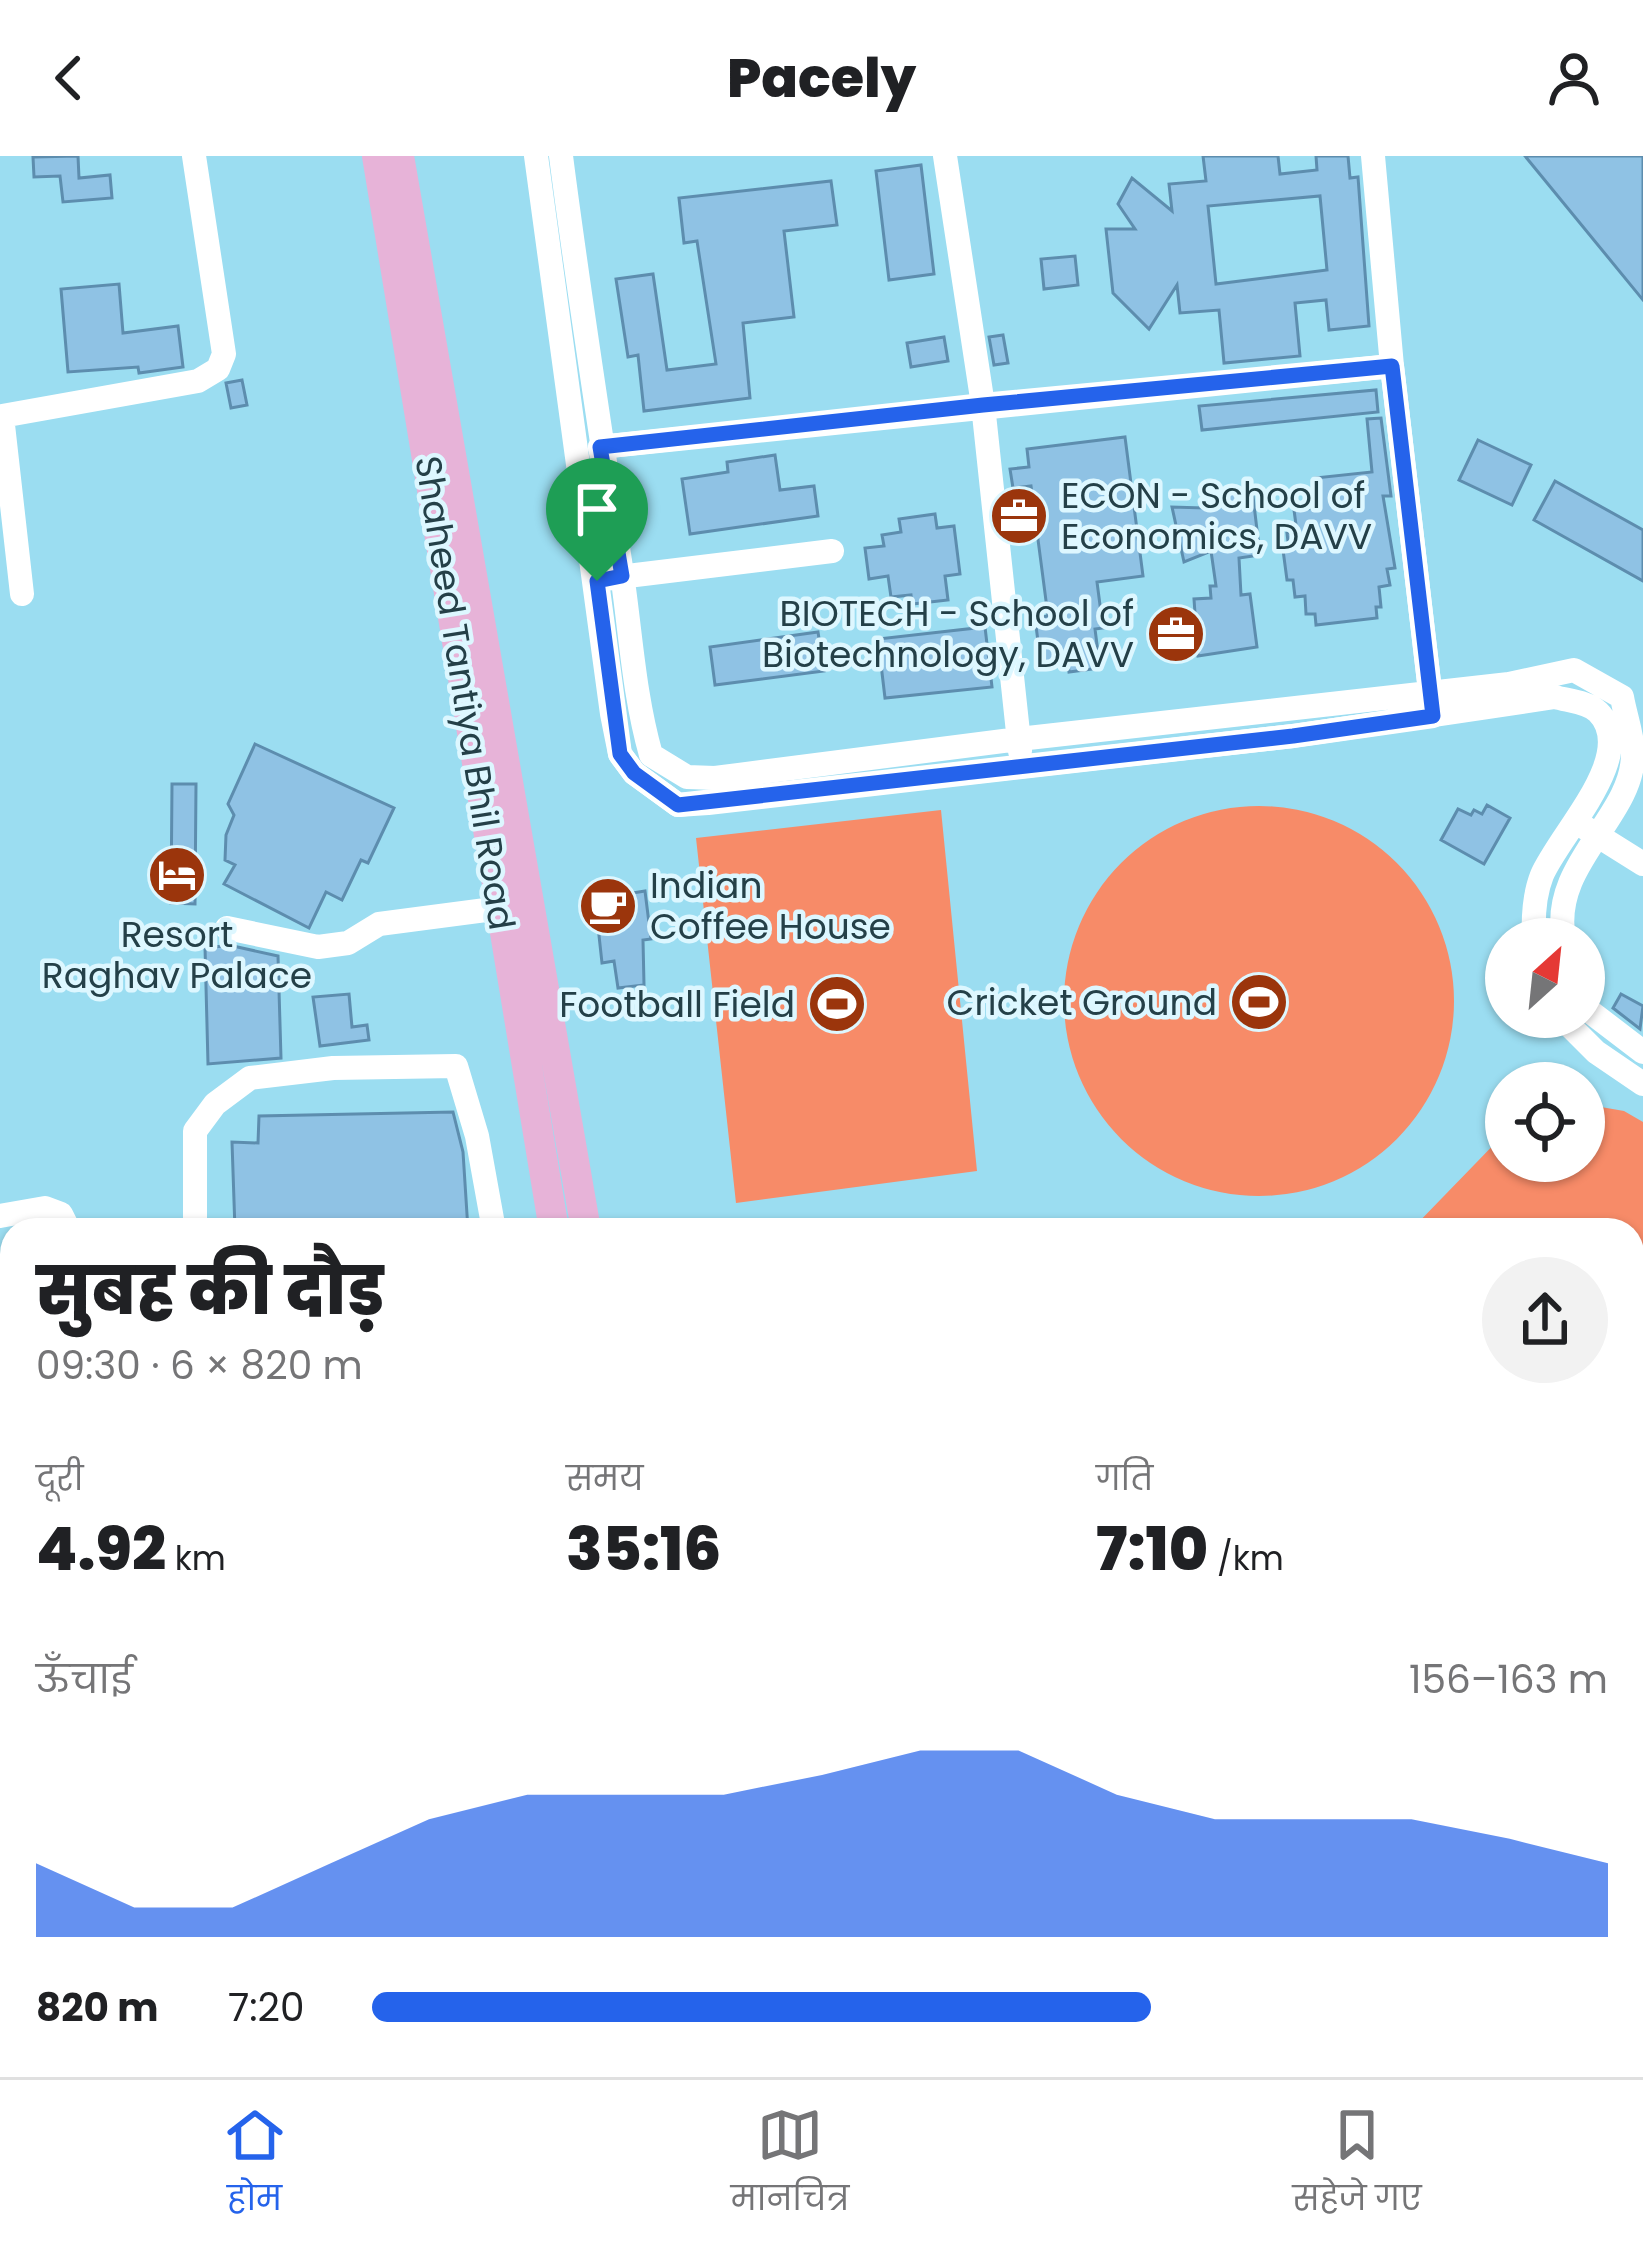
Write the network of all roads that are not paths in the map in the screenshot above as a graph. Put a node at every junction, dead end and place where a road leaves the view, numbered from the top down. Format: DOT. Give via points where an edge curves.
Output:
graph roads {
  1 [pos="194,156"];
  2 [pos="377,156"];
  3 [pos="399,156"];
  4 [pos="536,156"];
  5 [pos="561,156"];
  6 [pos="944,156"];
  7 [pos="1373,156"];
  8 [pos="1392,366"];
  9 [pos="983,405"];
  10 [pos="600,447"];
  11 [pos="832,551"];
  12 [pos="609,579"];
  13 [pos="22,594"];
  14 [pos="1632,691"];
  15 [pos="1432,704"];
  16 [pos="1601,715"];
  17 [pos="1019,739"];
  18 [pos="1021,765"];
  19 [pos="1585,827"];
  20 [pos="1643,864"];
  21 [pos="514,904"];
  22 [pos="1533,918"];
  23 [pos="1562,918"];
  24 [pos="227,928"];
  25 [pos="1605,1023"];
  26 [pos="1582,1038"];
  27 [pos="1643,1052"];
  28 [pos="1643,1084"];
  29 [pos="0,1216"];
  30 [pos="63,1218"];
  31 [pos="195,1218"];
  32 [pos="492,1218"];
  33 [pos="553,1218"];
  34 [pos="583,1218"];
  1 -- 13 [label="street" via="224,354 218,369 198,381 2,416"];
  2 -- 21 [label="main road, Shaheed Tantiya Bhil Road"];
  3 -- 21 [label="main road"];
  4 -- 12 [label="street"];
  5 -- 10 [label="street"];
  6 -- 9 [label="street"];
  7 -- 8 [label="street"];
  8 -- 9 [label="street"];
  8 -- 15 [label="street"];
  9 -- 10 [label="street"];
  9 -- 17 [label="street"];
  10 -- 12 [label="street"];
  11 -- 12 [label="street"];
  12 -- 17 [label="street" via="651,755 687,777"];
  12 -- 18 [label="street" via="620,754 678,805"];
  14 -- 15 [label="street" via="1574,670"];
  14 -- 16 [label="street"];
  14 -- 19 [label="street" via="1625,788"];
  15 -- 16 [label="street" via="1555,697"];
  15 -- 17 [label="street"];
  15 -- 18 [label="street" via="1293,736"];
  16 -- 19 [label="street" via="1614,748"];
  17 -- 18 [label="street"];
  19 -- 20 [label="street"];
  19 -- 22 [label="street" via="1541,877"];
  19 -- 23 [label="street"];
  21 -- 24 [label="street" via="379,924 348,943 318,947"];
  21 -- 33 [label="main road, Shaheed Tantiya Bhil Road"];
  21 -- 34 [label="main road"];
  25 -- 27 [label="street"];
  26 -- 28 [label="street"];
  29 -- 30 [label="street" via="45,1208"];
  31 -- 32 [label="street" via="195,1131 250,1078 456,1066"];
}
